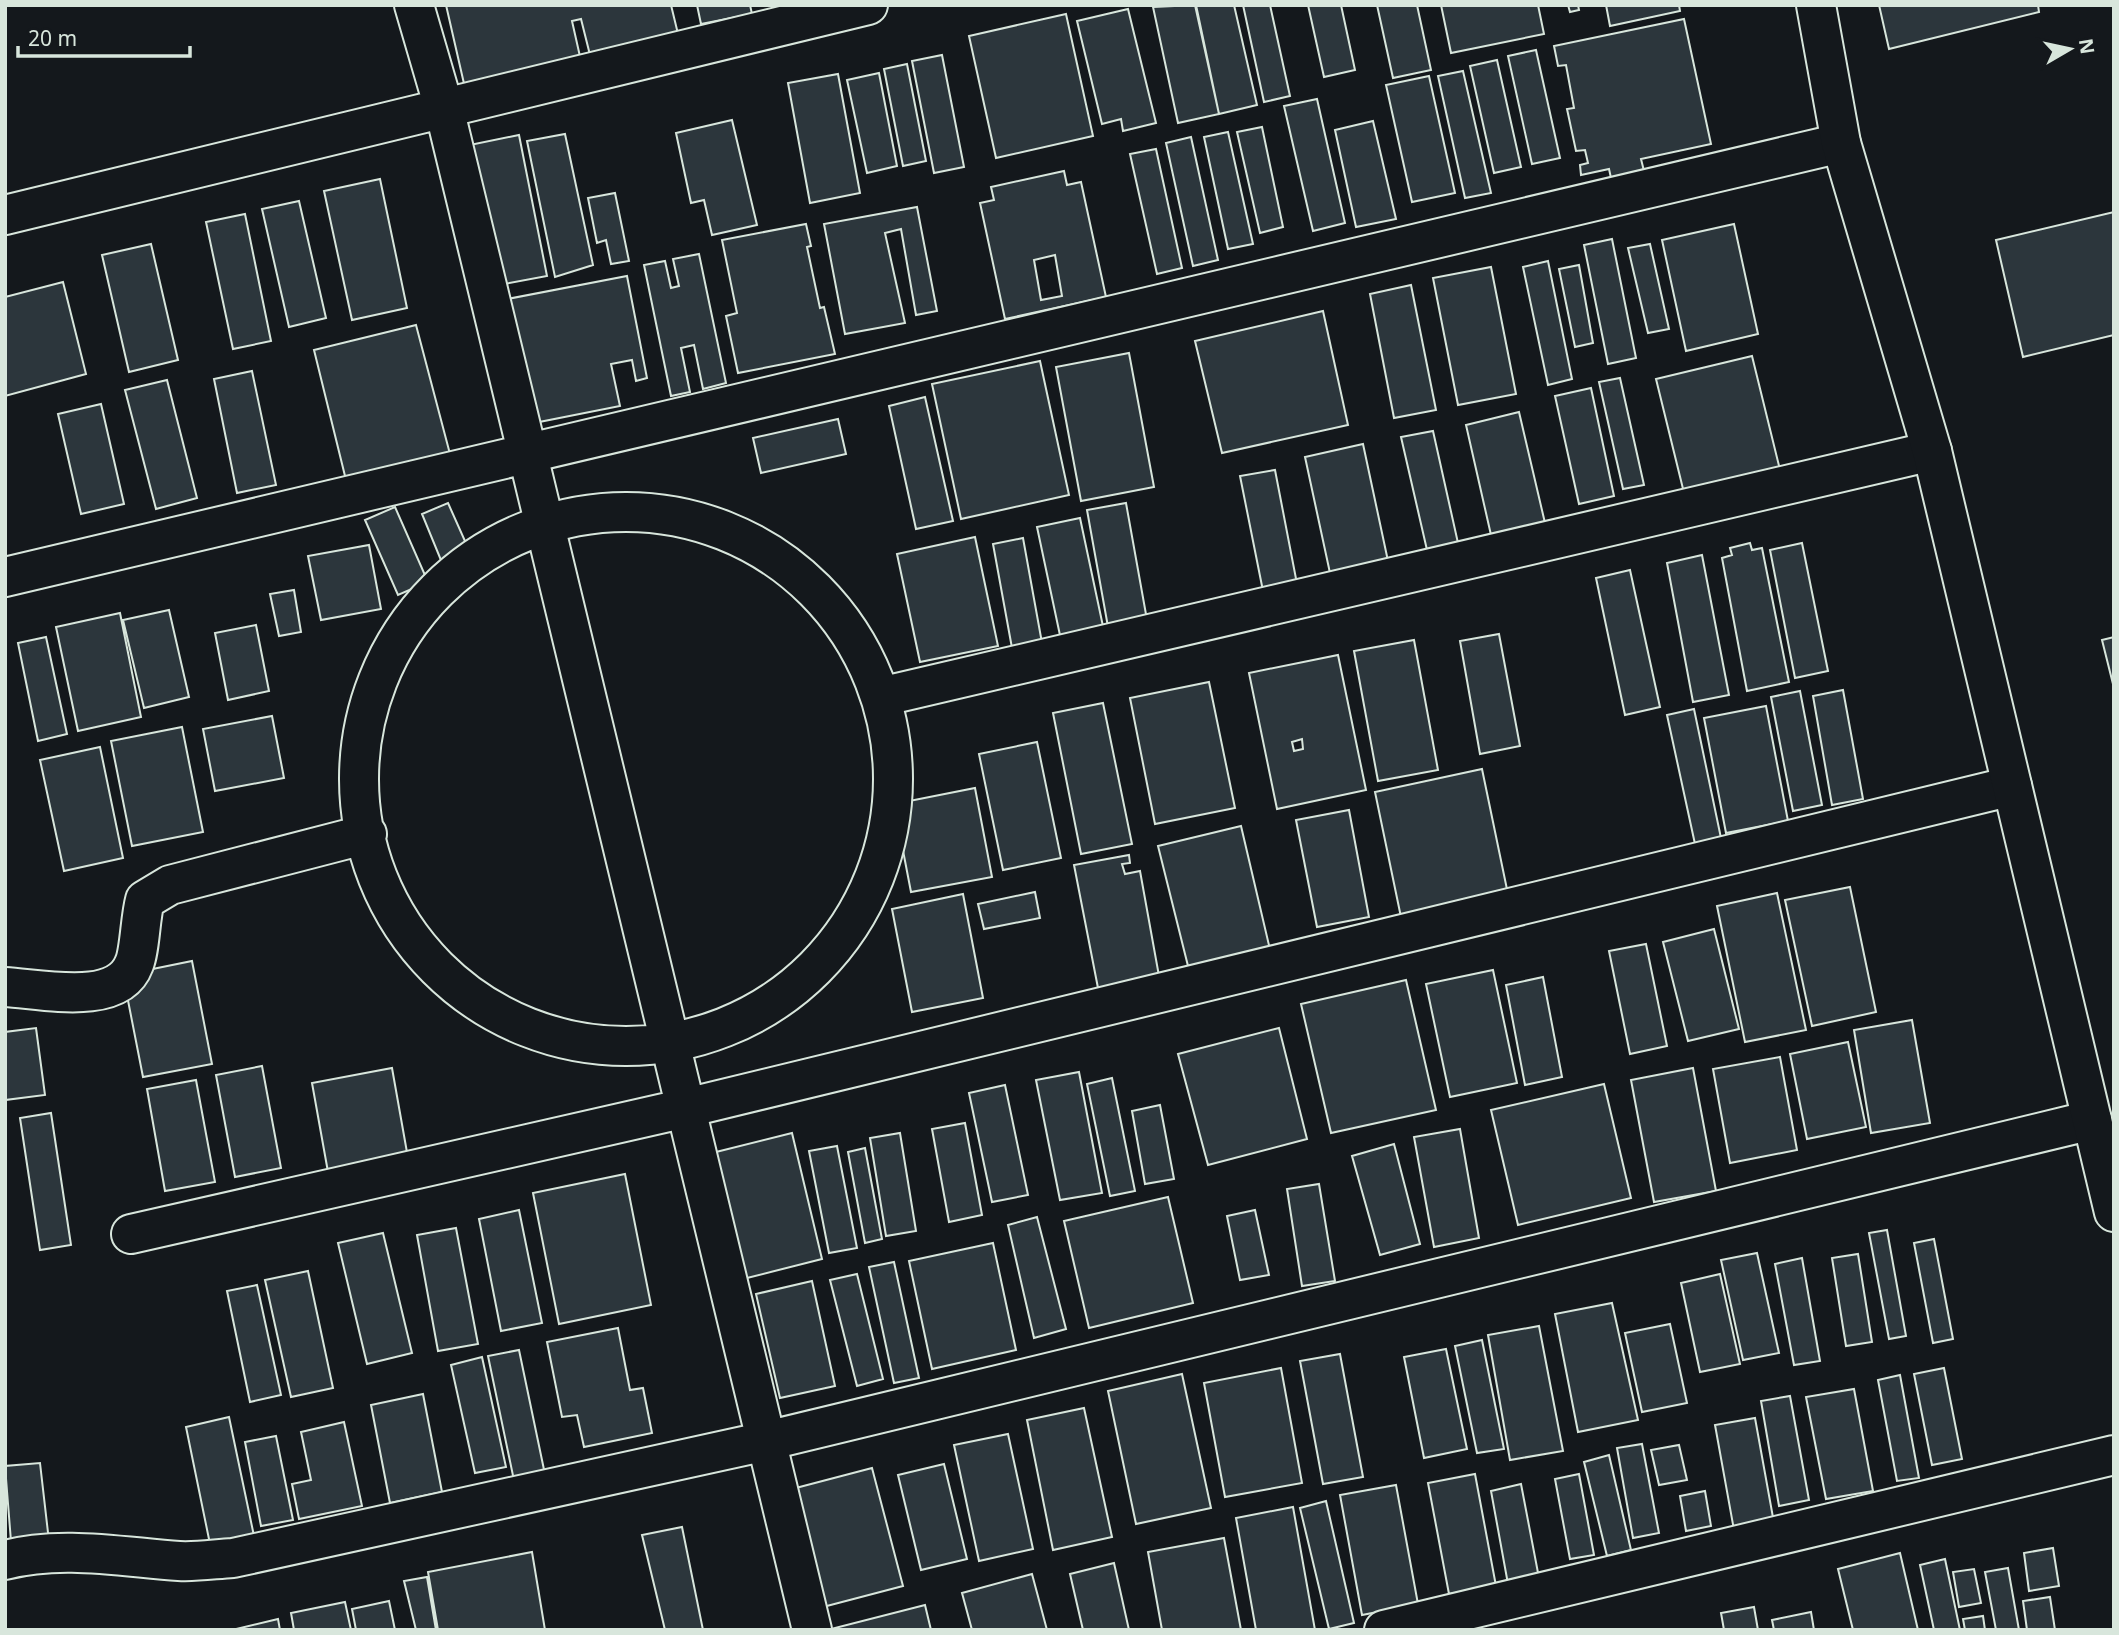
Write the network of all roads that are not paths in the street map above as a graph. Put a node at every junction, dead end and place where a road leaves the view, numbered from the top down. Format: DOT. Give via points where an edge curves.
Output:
graph roads {
  1 [pos="414,5"];
  2 [pos="868,5"];
  3 [pos="1816,5"];
  4 [pos="443,108"];
  5 [pos="1841,143"];
  6 [pos="5,215"];
  7 [pos="1932,450"];
  8 [pos="527,455"];
  9 [pos="543,520"];
  10 [pos="5,577"];
  11 [pos="880,697"];
  12 [pos="2012,786"];
  13 [pos="367,834"];
  14 [pos="5,987"];
  15 [pos="671,1046"];
  16 [pos="686,1108"];
  17 [pos="2092,1120"];
  18 [pos="2114,1212"];
  19 [pos="131,1234"];
  20 [pos="766,1441"];
  21 [pos="2114,1455"];
  22 [pos="5,1560"];
  23 [pos="812,1630"];
  24 [pos="1384,1630"];
  1 -- 4 [label="street"];
  2 -- 4 [label="street"];
  3 -- 5 [label="street"];
  4 -- 6 [label="street"];
  4 -- 8 [label="street"];
  5 -- 7 [label="street"];
  5 -- 8 [label="street"];
  7 -- 11 [label="street"];
  7 -- 12 [label="street"];
  8 -- 9 [label="street"];
  8 -- 10 [label="street"];
  9 -- 11 [label="street" via="650,508 734,530 828,600 878,680"];
  9 -- 13 [label="street" via="441,581 378,669 356,774"];
  9 -- 15 [label="street"];
  11 -- 15 [label="street" via="896,783 873,888 824,963 724,1032"];
  12 -- 16 [label="street"];
  12 -- 17 [label="street"];
  13 -- 14 [label="street" via="170,884 145,900 134,964 118,985 98,992"];
  13 -- 15 [label="street" via="375,877 428,962 518,1027 611,1050"];
  15 -- 16 [label="street"];
  16 -- 19 [label="street"];
  16 -- 20 [label="street"];
  17 -- 18 [label="street"];
  17 -- 20 [label="street"];
  20 -- 22 [label="street" via="233,1558 182,1561 59,1554"];
  20 -- 23 [label="street"];
  21 -- 24 [label="street"];
}
